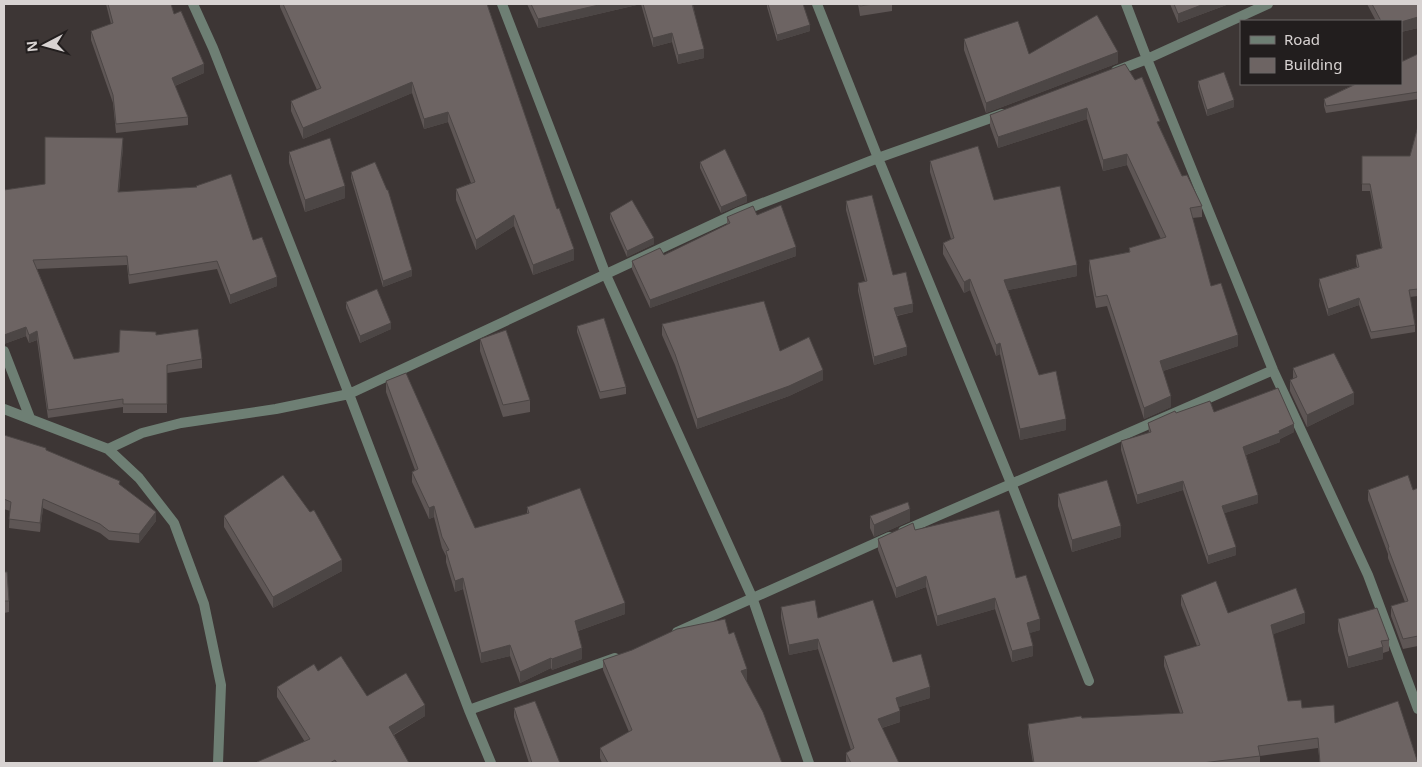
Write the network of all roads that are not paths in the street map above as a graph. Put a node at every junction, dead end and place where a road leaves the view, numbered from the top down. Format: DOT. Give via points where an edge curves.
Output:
graph roads {
  1 [pos="194,4"];
  2 [pos="502,4"];
  3 [pos="818,4"];
  4 [pos="1126,4"];
  5 [pos="1268,4"];
  6 [pos="1147,59"];
  7 [pos="1110,73"];
  8 [pos="1009,112"];
  9 [pos="878,158"];
  10 [pos="606,275"];
  11 [pos="4,351"];
  12 [pos="1273,370"];
  13 [pos="349,394"];
  14 [pos="4,409"];
  15 [pos="30,418"];
  16 [pos="108,449"];
  17 [pos="1011,483"];
  18 [pos="752,597"];
  19 [pos="664,638"];
  20 [pos="628,654"];
  21 [pos="1089,681"];
  22 [pos="1418,709"];
  23 [pos="469,710"];
  24 [pos="218,763"];
  25 [pos="490,763"];
  26 [pos="809,763"];
  1 -- 13 [label="street"];
  2 -- 10 [label="street"];
  3 -- 9 [label="street"];
  4 -- 6 [label="street"];
  5 -- 6 [label="street"];
  6 -- 7 [label="street"];
  6 -- 12 [label="street"];
  8 -- 9 [label="street"];
  9 -- 10 [label="street" via="737,212"];
  9 -- 17 [label="street"];
  10 -- 13 [label="street"];
  10 -- 18 [label="street"];
  11 -- 15 [label="street"];
  12 -- 17 [label="street"];
  12 -- 22 [label="street" via="1368,575"];
  13 -- 16 [label="street" via="181,423 142,433"];
  13 -- 23 [label="street"];
  14 -- 15 [label="street"];
  15 -- 16 [label="street"];
  16 -- 24 [label="street" via="139,478 174,523 204,604 221,685"];
  17 -- 18 [label="street"];
  17 -- 21 [label="street"];
  18 -- 19 [label="street"];
  18 -- 26 [label="street"];
  20 -- 23 [label="street"];
  23 -- 25 [label="street"];
}
